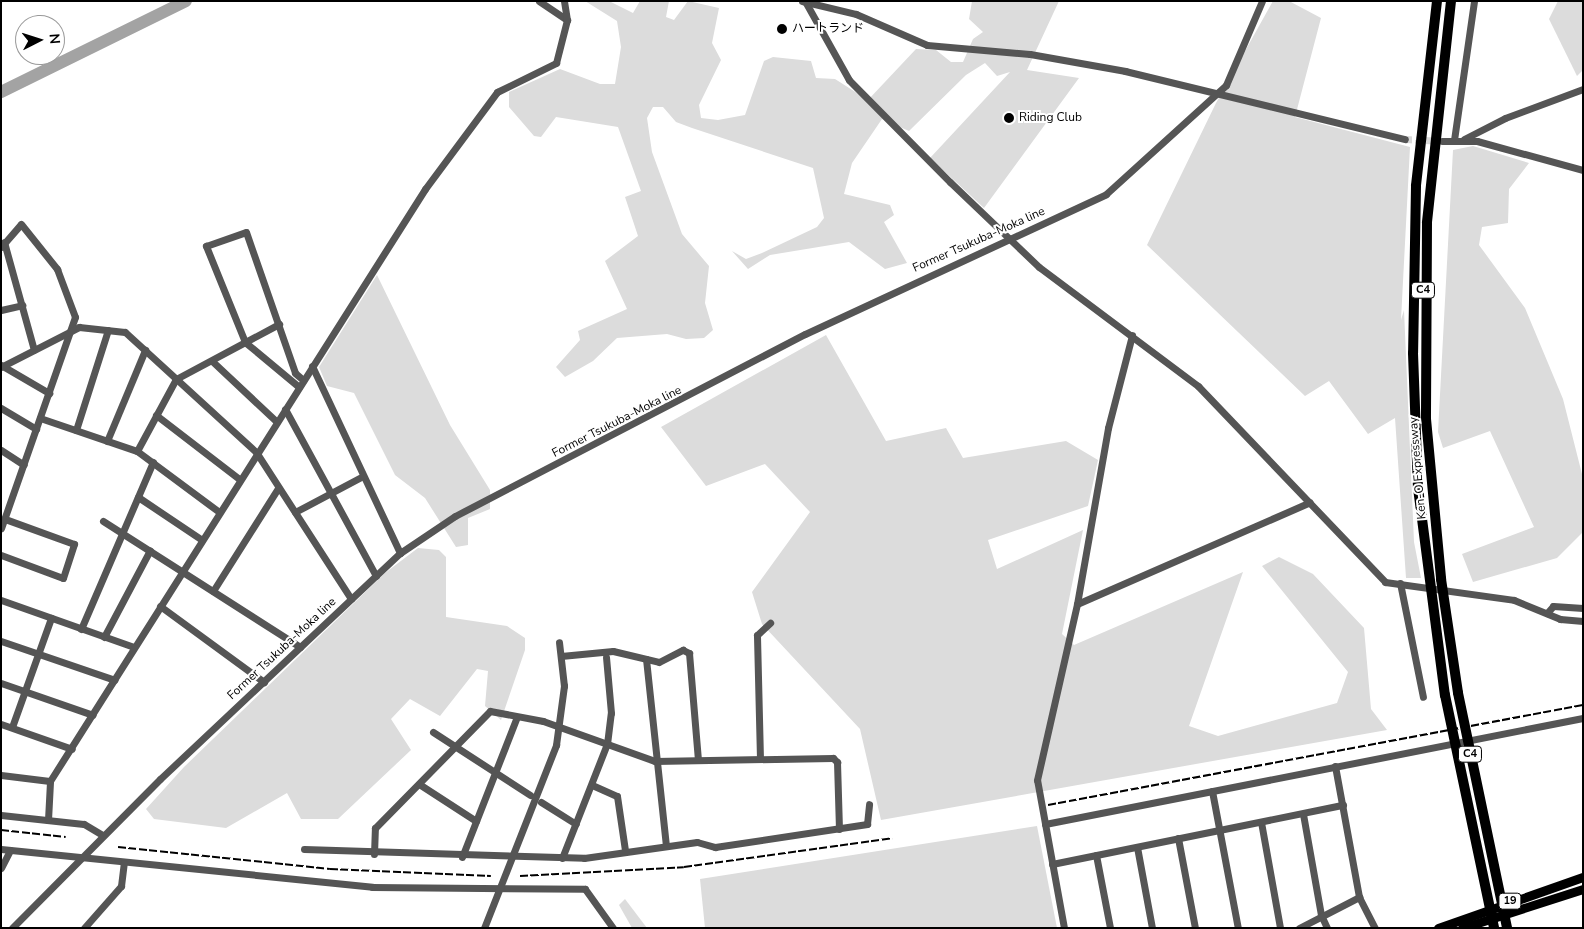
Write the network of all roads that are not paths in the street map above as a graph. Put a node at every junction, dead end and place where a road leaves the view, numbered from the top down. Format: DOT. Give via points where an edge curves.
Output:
graph roads {
  1 [pos="539,1"];
  2 [pos="564,1"];
  3 [pos="1262,1"];
  4 [pos="1436,1"];
  5 [pos="1453,1"];
  6 [pos="1474,1"];
  7 [pos="804,2"];
  8 [pos="567,20"];
  9 [pos="1583,89"];
  10 [pos="1217,92"];
  11 [pos="1405,139"];
  12 [pos="1464,139"];
  13 [pos="1454,140"];
  14 [pos="1442,141"];
  15 [pos="1583,170"];
  16 [pos="1009,240"];
  17 [pos="2,244"];
  18 [pos="22,305"];
  19 [pos="1,310"];
  20 [pos="279,324"];
  21 [pos="72,330"];
  22 [pos="108,330"];
  23 [pos="1132,335"];
  24 [pos="245,342"];
  25 [pos="34,350"];
  26 [pos="145,350"];
  27 [pos="212,361"];
  28 [pos="1,366"];
  29 [pos="312,366"];
  30 [pos="176,379"];
  31 [pos="303,380"];
  32 [pos="299,387"];
  33 [pos="49,393"];
  34 [pos="1,408"];
  35 [pos="285,409"];
  36 [pos="156,415"];
  37 [pos="40,418"];
  38 [pos="276,421"];
  39 [pos="36,429"];
  40 [pos="76,430"];
  41 [pos="107,441"];
  42 [pos="1,450"];
  43 [pos="137,451"];
  44 [pos="256,452"];
  45 [pos="153,462"];
  46 [pos="24,465"];
  47 [pos="363,476"];
  48 [pos="239,479"];
  49 [pos="278,488"];
  50 [pos="330,494"];
  51 [pos="138,497"];
  52 [pos="1310,502"];
  53 [pos="219,512"];
  54 [pos="295,512"];
  55 [pos="5,518"];
  56 [pos="103,521"];
  57 [pos="1,528"];
  58 [pos="121,532"];
  59 [pos="202,540"];
  60 [pos="150,550"];
  61 [pos="400,553"];
  62 [pos="1,555"];
  63 [pos="183,571"];
  64 [pos="376,576"];
  65 [pos="1400,583"];
  66 [pos="213,591"];
  67 [pos="351,599"];
  68 [pos="1,600"];
  69 [pos="1078,604"];
  70 [pos="160,606"];
  71 [pos="1583,608"];
  72 [pos="1547,613"];
  73 [pos="51,618"];
  74 [pos="1583,621"];
  75 [pos="770,623"];
  76 [pos="81,628"];
  77 [pos="104,637"];
  78 [pos="1,640"];
  79 [pos="559,642"];
  80 [pos="134,647"];
  81 [pos="300,647"];
  82 [pos="38,653"];
  83 [pos="561,656"];
  84 [pos="606,657"];
  85 [pos="646,659"];
  86 [pos="115,680"];
  87 [pos="264,682"];
  88 [pos="1,683"];
  89 [pos="25,691"];
  90 [pos="1423,698"];
  91 [pos="93,715"];
  92 [pos="517,716"];
  93 [pos="1583,718"];
  94 [pos="1,724"];
  95 [pos="560,727"];
  96 [pos="12,728"];
  97 [pos="433,732"];
  98 [pos="608,744"];
  99 [pos="457,747"];
  100 [pos="72,749"];
  101 [pos="760,759"];
  102 [pos="698,760"];
  103 [pos="655,761"];
  104 [pos="1335,766"];
  105 [pos="495,772"];
  106 [pos="1,775"];
  107 [pos="50,781"];
  108 [pos="419,784"];
  109 [pos="592,784"];
  110 [pos="1212,791"];
  111 [pos="530,795"];
  112 [pos="541,802"];
  113 [pos="869,804"];
  114 [pos="1343,805"];
  115 [pos="1302,814"];
  116 [pos="1,815"];
  117 [pos="48,820"];
  118 [pos="476,821"];
  119 [pos="1261,822"];
  120 [pos="576,824"];
  121 [pos="1045,824"];
  122 [pos="839,829"];
  123 [pos="1219,830"];
  124 [pos="102,835"];
  125 [pos="1178,838"];
  126 [pos="666,845"];
  127 [pos="1137,847"];
  128 [pos="1,849"];
  129 [pos="304,849"];
  130 [pos="10,850"];
  131 [pos="625,850"];
  132 [pos="374,854"];
  133 [pos="1096,855"];
  134 [pos="462,857"];
  135 [pos="512,857"];
  136 [pos="78,858"];
  137 [pos="562,858"];
  138 [pos="124,863"];
  139 [pos="1052,864"];
  140 [pos="1,868"];
  141 [pos="1583,877"];
  142 [pos="1583,889"];
  143 [pos="499,891"];
  144 [pos="1360,896"];
  145 [pos="1321,915"];
  146 [pos="12,928"];
  147 [pos="84,928"];
  148 [pos="484,928"];
  149 [pos="613,928"];
  150 [pos="1064,928"];
  151 [pos="1110,928"];
  152 [pos="1152,928"];
  153 [pos="1195,928"];
  154 [pos="1238,928"];
  155 [pos="1280,928"];
  156 [pos="1299,928"];
  157 [pos="1327,928"];
  158 [pos="1375,928"];
  159 [pos="1438,928"];
  160 [pos="1462,928"];
  161 [pos="1494,928"];
  162 [pos="1507,928"];
  1 -- 8 [label="street"];
  2 -- 8 [label="street"];
  3 -- 10 [label="street, Former Tsukuba-Moka line" via="1233,73"];
  4 -- 161 [label="highway, Ken-O Expressway / C4" via="1416,186 1414,412 1428,581 1445,695"];
  5 -- 162 [label="highway, Ken-O Expressway / C4" via="1443,62 1423,290 1426,419 1441,579 1458,693"];
  6 -- 13 [label="street"];
  7 -- 10 [label="street" via="856,14 927,45 1030,54"];
  7 -- 16 [label="street" via="849,80"];
  8 -- 29 [label="street" via="556,63 504,87 492,99 425,189"];
  9 -- 12 [label="street" via="1505,118"];
  10 -- 11 [label="street"];
  10 -- 16 [label="street, Former Tsukuba-Moka line" via="1117,187"];
  12 -- 13 [label="street"];
  12 -- 15 [label="street"];
  13 -- 14 [label="street"];
  16 -- 23 [label="street"];
  16 -- 61 [label="street, Former Tsukuba-Moka line" via="805,334 455,516"];
  17 -- 18 [label="street"];
  17 -- 21 [label="street" via="21,224 48,256 74,309"];
  18 -- 19 [label="street"];
  18 -- 25 [label="street"];
  20 -- 24 [label="street"];
  20 -- 24 [label="street" via="246,232 206,246"];
  20 -- 31 [label="street" via="295,373"];
  21 -- 22 [label="street" via="79,327"];
  21 -- 25 [label="street"];
  21 -- 33 [label="street"];
  22 -- 26 [label="street" via="125,332"];
  22 -- 40 [label="street"];
  23 -- 52 [label="street" via="1198,386"];
  23 -- 69 [label="street" via="1108,428"];
  24 -- 27 [label="street"];
  24 -- 32 [label="street"];
  25 -- 28 [label="street"];
  26 -- 30 [label="street"];
  26 -- 41 [label="street"];
  27 -- 30 [label="street"];
  27 -- 38 [label="street"];
  28 -- 33 [label="street"];
  29 -- 31 [label="street"];
  29 -- 47 [label="street"];
  30 -- 36 [label="street"];
  30 -- 44 [label="street"];
  31 -- 32 [label="street"];
  32 -- 35 [label="street"];
  33 -- 37 [label="street"];
  34 -- 39 [label="street"];
  35 -- 38 [label="street"];
  35 -- 50 [label="street"];
  36 -- 43 [label="street"];
  36 -- 48 [label="street"];
  37 -- 39 [label="street"];
  37 -- 40 [label="street"];
  38 -- 44 [label="street"];
  39 -- 46 [label="street"];
  40 -- 41 [label="street"];
  41 -- 43 [label="street"];
  42 -- 46 [label="street"];
  43 -- 45 [label="street"];
  44 -- 48 [label="street"];
  44 -- 49 [label="street"];
  45 -- 51 [label="street"];
  45 -- 53 [label="street"];
  46 -- 55 [label="street"];
  47 -- 50 [label="street"];
  47 -- 61 [label="street"];
  48 -- 53 [label="street"];
  49 -- 54 [label="street"];
  49 -- 66 [label="street"];
  50 -- 54 [label="street"];
  50 -- 64 [label="street"];
  51 -- 58 [label="street"];
  51 -- 59 [label="street"];
  52 -- 65 [label="street" via="1385,582"];
  52 -- 69 [label="street"];
  53 -- 59 [label="street"];
  54 -- 67 [label="street"];
  55 -- 57 [label="street"];
  55 -- 62 [label="street" via="74,544 63,578"];
  56 -- 58 [label="street"];
  58 -- 60 [label="street"];
  58 -- 76 [label="street"];
  59 -- 63 [label="street"];
  60 -- 63 [label="street"];
  60 -- 77 [label="street"];
  61 -- 64 [label="street, Former Tsukuba-Moka line"];
  63 -- 66 [label="street"];
  63 -- 70 [label="street"];
  64 -- 67 [label="street, Former Tsukuba-Moka line"];
  65 -- 72 [label="street" via="1514,600"];
  65 -- 90 [label="street"];
  66 -- 81 [label="street"];
  67 -- 81 [label="street, Former Tsukuba-Moka line"];
  68 -- 73 [label="street"];
  69 -- 121 [label="street" via="1037,780"];
  70 -- 80 [label="street"];
  70 -- 87 [label="street"];
  71 -- 72 [label="street" via="1553,606"];
  72 -- 74 [label="street"];
  73 -- 76 [label="street"];
  73 -- 82 [label="street"];
  75 -- 101 [label="street" via="757,635"];
  76 -- 77 [label="street"];
  77 -- 80 [label="street"];
  78 -- 82 [label="street"];
  79 -- 83 [label="street"];
  80 -- 86 [label="street"];
  81 -- 87 [label="street, Former Tsukuba-Moka line"];
  82 -- 86 [label="street"];
  82 -- 89 [label="street"];
  83 -- 85 [label="street" via="613,651"];
  83 -- 95 [label="street"];
  84 -- 98 [label="street" via="611,713"];
  85 -- 102 [label="street" via="659,662 683,650 689,653"];
  85 -- 103 [label="street"];
  86 -- 91 [label="street"];
  87 -- 124 [label="street, Former Tsukuba-Moka line"];
  88 -- 89 [label="street"];
  89 -- 91 [label="street"];
  89 -- 96 [label="street"];
  91 -- 100 [label="street"];
  92 -- 95 [label="street"];
  92 -- 99 [label="street" via="484,713"];
  92 -- 105 [label="street"];
  93 -- 104 [label="street"];
  94 -- 96 [label="street"];
  95 -- 98 [label="street"];
  95 -- 135 [label="street"];
  96 -- 100 [label="street"];
  97 -- 99 [label="street"];
  98 -- 103 [label="street"];
  98 -- 109 [label="street"];
  99 -- 105 [label="street"];
  99 -- 108 [label="street"];
  100 -- 107 [label="street"];
  101 -- 102 [label="street"];
  101 -- 122 [label="street" via="833,758 837,762"];
  102 -- 103 [label="street"];
  103 -- 126 [label="street"];
  104 -- 110 [label="street"];
  104 -- 114 [label="street"];
  105 -- 111 [label="street"];
  105 -- 118 [label="street"];
  106 -- 107 [label="street"];
  107 -- 117 [label="street"];
  108 -- 118 [label="street"];
  108 -- 132 [label="street" via="374,828"];
  109 -- 120 [label="street"];
  109 -- 131 [label="street" via="617,796"];
  110 -- 121 [label="street"];
  110 -- 123 [label="street"];
  112 -- 120 [label="street"];
  113 -- 122 [label="street" via="867,824"];
  114 -- 115 [label="street"];
  114 -- 144 [label="street"];
  115 -- 119 [label="street"];
  115 -- 145 [label="street"];
  116 -- 117 [label="street"];
  117 -- 124 [label="street" via="84,824"];
  118 -- 134 [label="street"];
  119 -- 123 [label="street"];
  119 -- 155 [label="street"];
  120 -- 137 [label="street"];
  121 -- 139 [label="street"];
  122 -- 126 [label="street" via="715,847 697,842"];
  123 -- 125 [label="street"];
  123 -- 154 [label="street"];
  124 -- 136 [label="street, Former Tsukuba-Moka line"];
  125 -- 127 [label="street"];
  125 -- 153 [label="street"];
  126 -- 131 [label="street"];
  127 -- 133 [label="street"];
  127 -- 152 [label="street"];
  128 -- 130 [label="street"];
  129 -- 132 [label="street"];
  130 -- 136 [label="street"];
  130 -- 140 [label="street"];
  131 -- 137 [label="street"];
  132 -- 134 [label="street"];
  133 -- 139 [label="street"];
  133 -- 151 [label="street"];
  134 -- 135 [label="street"];
  135 -- 137 [label="street"];
  135 -- 143 [label="street"];
  136 -- 138 [label="street"];
  136 -- 146 [label="street, Former Tsukuba-Moka line"];
  138 -- 143 [label="street" via="344,885"];
  138 -- 147 [label="street" via="121,886"];
  139 -- 150 [label="street"];
  141 -- 159 [label="main road, 19"];
  142 -- 160 [label="main road, 19"];
  143 -- 148 [label="street"];
  143 -- 149 [label="street" via="586,889"];
  144 -- 145 [label="street"];
  144 -- 158 [label="street"];
  145 -- 156 [label="street"];
  145 -- 157 [label="street"];
}
